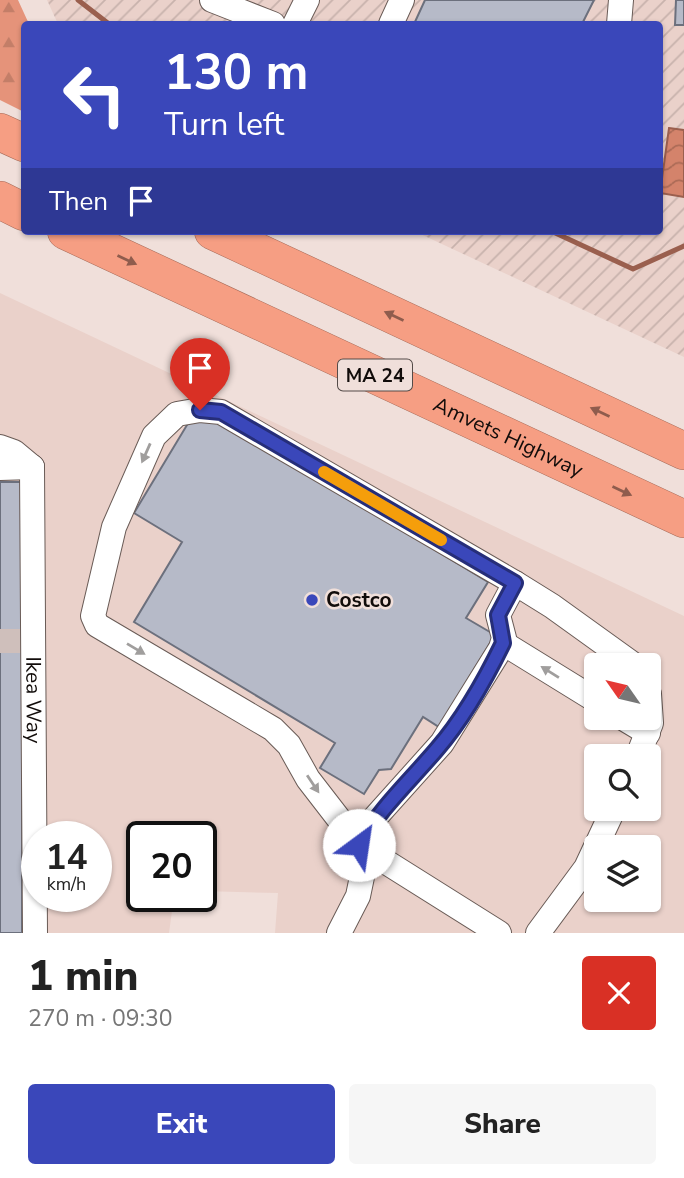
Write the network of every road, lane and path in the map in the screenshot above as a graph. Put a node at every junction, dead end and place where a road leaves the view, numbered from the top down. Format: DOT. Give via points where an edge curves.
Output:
graph roads {
  1 [pos="212,0"];
  2 [pos="307,0"];
  3 [pos="402,0"];
  4 [pos="621,0"];
  5 [pos="265,21"];
  6 [pos="296,21"];
  7 [pos="392,21"];
  8 [pos="619,21"];
  9 [pos="0,132"];
  10 [pos="21,142"];
  11 [pos="0,200"];
  12 [pos="21,210"];
  13 [pos="75,235"];
  14 [pos="222,235"];
  15 [pos="0,447"];
  16 [pos="684,451"];
  17 [pos="32,467"];
  18 [pos="0,468"];
  19 [pos="684,519"];
  20 [pos="515,583"];
  21 [pos="503,643"];
  22 [pos="618,653"];
  23 [pos="584,693"];
  24 [pos="643,730"];
  25 [pos="649,730"];
  26 [pos="648,733"];
  27 [pos="643,744"];
  28 [pos="608,821"];
  29 [pos="359,845"];
  30 [pos="545,930"];
  31 [pos="35,933"];
  32 [pos="339,933"];
  33 [pos="499,933"];
  1 -- 5 [label="street"];
  2 -- 6 [label="street"];
  3 -- 7 [label="street"];
  4 -- 8 [label="street"];
  9 -- 10 [label="highway"];
  11 -- 12 [label="highway"];
  13 -- 19 [label="highway, Amvets Highway / MA 24, one-way"];
  16 -- 14 [label="highway, one-way"];
  15 -- 17 [label="street"];
  17 -- 18 [label="street"];
  17 -- 31 [label="street, Ikea Way" via="26,642"];
  20 -- 21 [label="street" via="498,615"];
  20 -- 22 [label="street"];
  20 -- 29 [label="street, one-way" via="221,412 177,414 154,436 114,527 94,620 273,729"];
  23 -- 21 [label="street, one-way"];
  21 -- 29 [label="street" via="442,743 376,815"];
  24 -- 26 [label="street"];
  25 -- 26 [label="street"];
  26 -- 27 [label="street"];
  28 -- 30 [label="street" via="581,876"];
  29 -- 32 [label="street" via="362,878 356,903"];
  29 -- 33 [label="street"];
}
